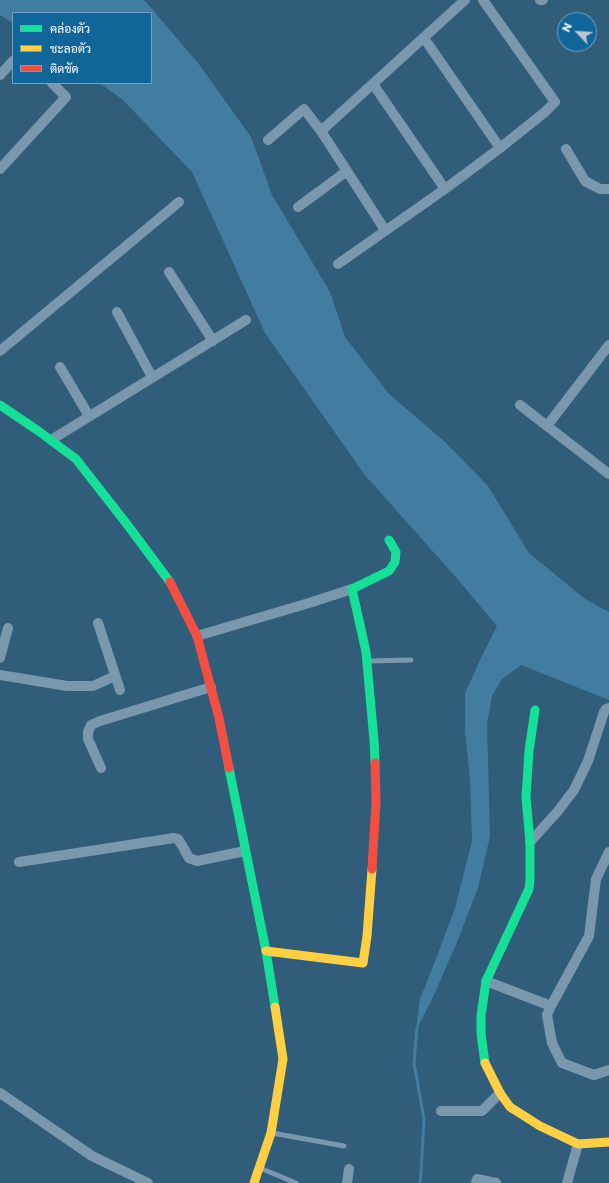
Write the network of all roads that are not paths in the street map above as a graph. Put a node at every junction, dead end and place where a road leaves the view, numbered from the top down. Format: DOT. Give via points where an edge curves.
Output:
graph roads {
  1 [pos="465,0"];
  2 [pos="483,0"];
  3 [pos="424,38"];
  4 [pos="12,62"];
  5 [pos="0,75"];
  6 [pos="53,84"];
  7 [pos="373,84"];
  8 [pos="321,131"];
  9 [pos="268,140"];
  10 [pos="500,148"];
  11 [pos="566,149"];
  12 [pos="0,169"];
  13 [pos="347,171"];
  14 [pos="445,189"];
  15 [pos="609,189"];
  16 [pos="179,202"];
  17 [pos="298,207"];
  18 [pos="385,230"];
  19 [pos="338,264"];
  20 [pos="169,272"];
  21 [pos="117,312"];
  22 [pos="246,320"];
  23 [pos="213,340"];
  24 [pos="609,345"];
  25 [pos="0,351"];
  26 [pos="60,367"];
  27 [pos="152,378"];
  28 [pos="0,405"];
  29 [pos="520,405"];
  30 [pos="89,416"];
  31 [pos="547,426"];
  32 [pos="50,440"];
  33 [pos="609,474"];
  34 [pos="389,540"];
  35 [pos="352,589"];
  36 [pos="98,623"];
  37 [pos="8,628"];
  38 [pos="198,636"];
  39 [pos="0,658"];
  40 [pos="411,660"];
  41 [pos="367,661"];
  42 [pos="0,675"];
  43 [pos="116,676"];
  44 [pos="211,687"];
  45 [pos="120,690"];
  46 [pos="609,708"];
  47 [pos="535,710"];
  48 [pos="101,768"];
  49 [pos="530,842"];
  50 [pos="245,851"];
  51 [pos="609,852"];
  52 [pos="19,862"];
  53 [pos="266,951"];
  54 [pos="486,981"];
  55 [pos="551,1006"];
  56 [pos="609,1070"];
  57 [pos="0,1093"];
  58 [pos="500,1093"];
  59 [pos="441,1111"];
  60 [pos="271,1133"];
  61 [pos="609,1142"];
  62 [pos="578,1144"];
  63 [pos="344,1146"];
  64 [pos="260,1167"];
  65 [pos="349,1169"];
  66 [pos="148,1183"];
  67 [pos="254,1183"];
  68 [pos="296,1183"];
  69 [pos="347,1183"];
  70 [pos="476,1183"];
  71 [pos="496,1183"];
  72 [pos="568,1183"];
  1 -- 3 [label="street"];
  2 -- 10 [label="street" via="554,102"];
  3 -- 7 [label="street"];
  3 -- 10 [label="street"];
  4 -- 5 [label="street"];
  6 -- 12 [label="street" via="66,98"];
  7 -- 8 [label="street"];
  7 -- 14 [label="street"];
  8 -- 9 [label="street" via="304,109"];
  8 -- 13 [label="street"];
  10 -- 14 [label="street"];
  11 -- 15 [label="street" via="585,181 600,189"];
  13 -- 17 [label="street"];
  13 -- 18 [label="street"];
  14 -- 18 [label="street"];
  16 -- 25 [label="street"];
  18 -- 19 [label="street"];
  20 -- 23 [label="street"];
  21 -- 27 [label="street"];
  22 -- 23 [label="street"];
  23 -- 27 [label="street"];
  24 -- 31 [label="street"];
  26 -- 30 [label="street"];
  27 -- 30 [label="street"];
  28 -- 32 [label="street"];
  29 -- 31 [label="street"];
  30 -- 32 [label="street"];
  31 -- 33 [label="street"];
  32 -- 38 [label="street" via="76,459 136,536 169,580"];
  34 -- 35 [label="street" via="396,552 389,571"];
  35 -- 38 [label="street"];
  35 -- 41 [label="street"];
  36 -- 43 [label="street"];
  37 -- 39 [label="street"];
  38 -- 44 [label="street"];
  40 -- 41 [label="lane"];
  41 -- 53 [label="street" via="376,802 363,963"];
  42 -- 43 [label="street" via="67,686 93,686"];
  43 -- 45 [label="street"];
  44 -- 48 [label="street" via="91,725 88,739"];
  44 -- 50 [label="street"];
  46 -- 49 [label="street" via="604,712 588,761 574,790"];
  47 -- 49 [label="street" via="526,797"];
  49 -- 54 [label="street" via="529,889"];
  50 -- 52 [label="street" via="197,861 189,858 178,839 174,838"];
  50 -- 53 [label="street"];
  51 -- 55 [label="street" via="596,879 589,936"];
  53 -- 60 [label="street" via="283,1060"];
  54 -- 55 [label="street"];
  54 -- 58 [label="street" via="481,1016 484,1061"];
  55 -- 56 [label="street" via="547,1015 552,1043 562,1063 594,1075"];
  57 -- 66 [label="street" via="92,1156"];
  58 -- 59 [label="street" via="482,1111"];
  58 -- 62 [label="street" via="510,1107 540,1126"];
  60 -- 63 [label="lane"];
  60 -- 64 [label="street"];
  61 -- 62 [label="street"];
  62 -- 72 [label="street"];
  64 -- 67 [label="street"];
  64 -- 68 [label="lane"];
  65 -- 69 [label="street"];
  70 -- 71 [label="street" via="477,1179"];
}
